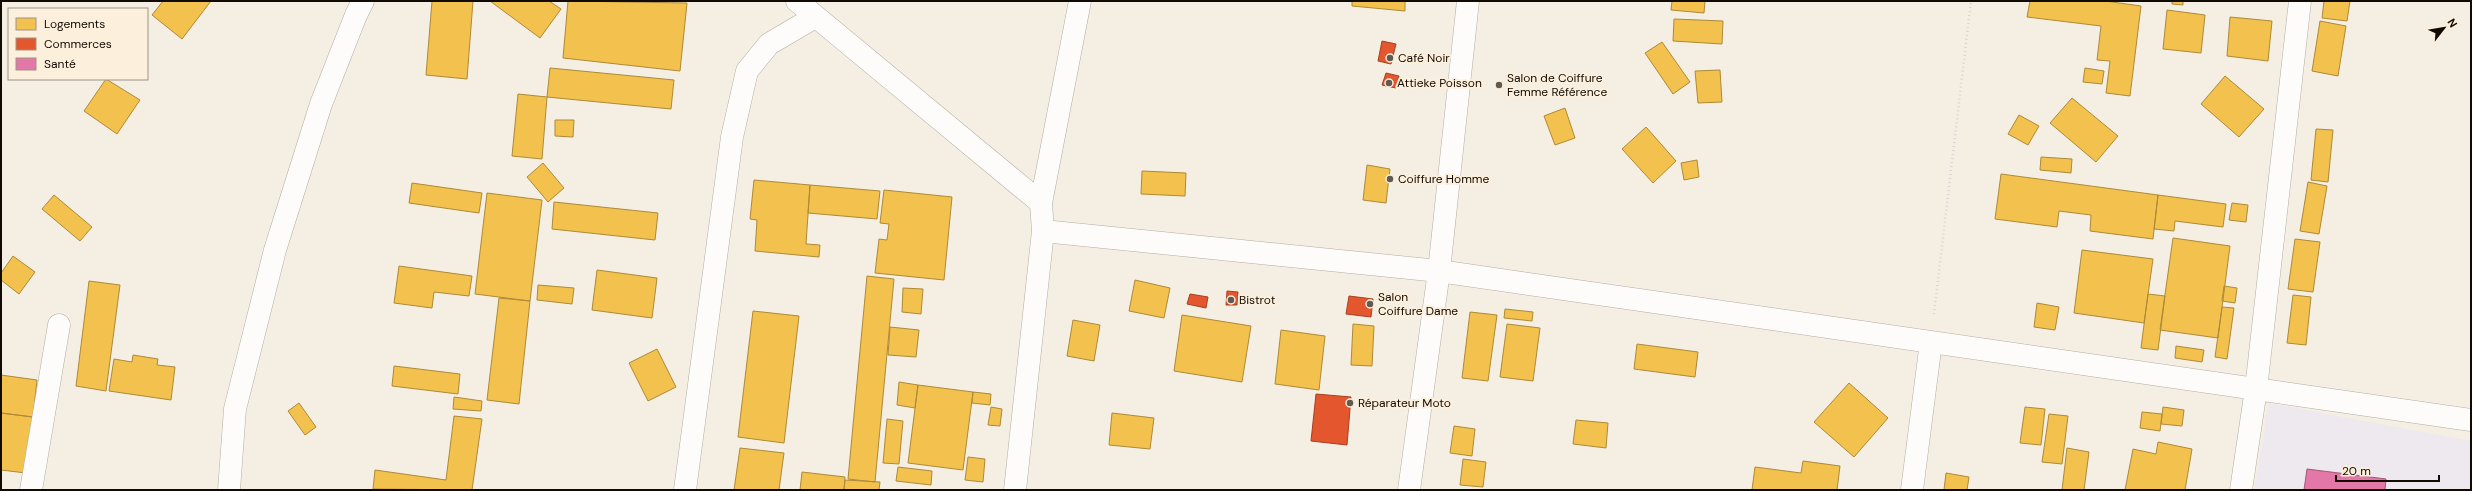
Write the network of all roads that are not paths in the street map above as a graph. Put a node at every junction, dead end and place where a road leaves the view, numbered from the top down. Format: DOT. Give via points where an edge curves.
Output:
graph roads {
  1 [pos="363,1"];
  2 [pos="796,1"];
  3 [pos="1080,1"];
  4 [pos="1468,1"];
  5 [pos="2300,1"];
  6 [pos="816,17"];
  7 [pos="1041,203"];
  8 [pos="1043,231"];
  9 [pos="1439,271"];
  10 [pos="59,325"];
  11 [pos="1931,342"];
  12 [pos="2256,389"];
  13 [pos="2471,420"];
  14 [pos="31,490"];
  15 [pos="229,490"];
  16 [pos="685,490"];
  17 [pos="1015,490"];
  18 [pos="1409,490"];
  19 [pos="1912,490"];
  20 [pos="2241,490"];
  1 -- 15 [label="street" via="321,104 275,250 235,409"];
  2 -- 6 [label="street"];
  3 -- 7 [label="street"];
  4 -- 9 [label="street"];
  5 -- 12 [label="street"];
  6 -- 7 [label="street"];
  6 -- 16 [label="street" via="769,44 747,71 732,137"];
  7 -- 8 [label="street"];
  8 -- 9 [label="street"];
  8 -- 17 [label="street"];
  9 -- 11 [label="street"];
  9 -- 18 [label="street"];
  10 -- 14 [label="street"];
  11 -- 12 [label="street"];
  11 -- 19 [label="street"];
  12 -- 13 [label="street"];
  12 -- 20 [label="street"];
}
